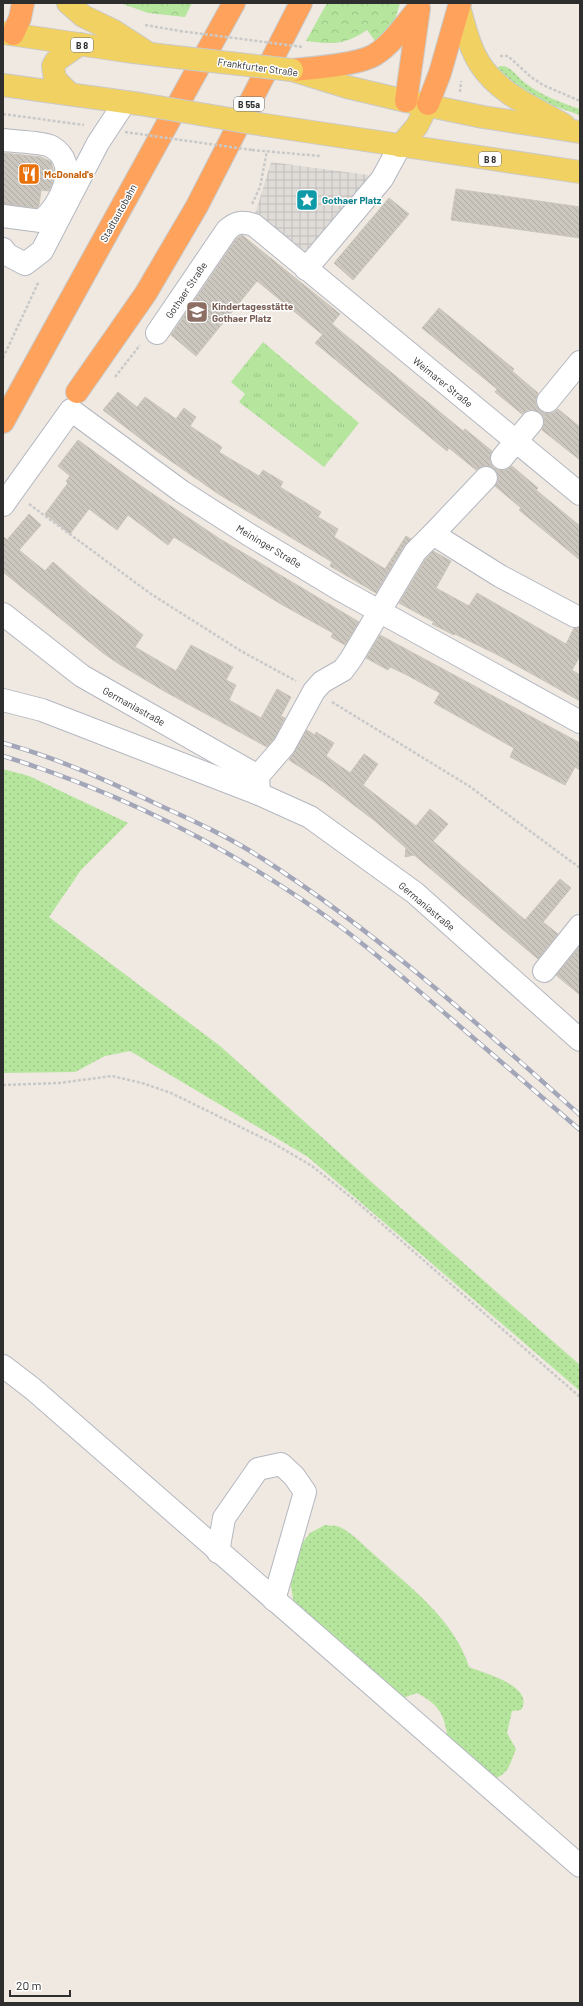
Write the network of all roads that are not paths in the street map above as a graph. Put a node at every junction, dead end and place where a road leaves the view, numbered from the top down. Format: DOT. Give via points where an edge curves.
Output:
graph roads {
  1 [pos="23,3"];
  2 [pos="68,3"];
  3 [pos="234,3"];
  4 [pos="301,3"];
  5 [pos="459,5"];
  6 [pos="419,6"];
  7 [pos="6,38"];
  8 [pos="80,44"];
  9 [pos="159,55"];
  10 [pos="3,70"];
  11 [pos="292,70"];
  12 [pos="3,85"];
  13 [pos="25,88"];
  14 [pos="70,94"];
  15 [pos="406,101"];
  16 [pos="132,103"];
  17 [pos="428,104"];
  18 [pos="578,132"];
  19 [pos="3,140"];
  20 [pos="400,146"];
  21 [pos="580,172"];
  22 [pos="3,216"];
  23 [pos="3,249"];
  24 [pos="306,269"];
  25 [pos="157,333"];
  26 [pos="580,362"];
  27 [pos="77,392"];
  28 [pos="548,401"];
  29 [pos="3,422"];
  30 [pos="532,422"];
  31 [pos="516,442"];
  32 [pos="502,458"];
  33 [pos="486,478"];
  34 [pos="580,494"];
  35 [pos="3,505"];
  36 [pos="433,534"];
  37 [pos="380,612"];
  38 [pos="3,614"];
  39 [pos="575,616"];
  40 [pos="3,700"];
  41 [pos="580,722"];
  42 [pos="258,785"];
  43 [pos="580,926"];
  44 [pos="544,971"];
  45 [pos="580,1040"];
  46 [pos="3,1366"];
  47 [pos="218,1552"];
  48 [pos="274,1600"];
  49 [pos="580,1866"];
  1 -- 7 [label="highway" via="20,18"];
  2 -- 9 [label="main road" via="83,16"];
  3 -- 29 [label="highway, Stadtautobahn"];
  4 -- 27 [label="highway, B 55a" via="197,206 146,293"];
  5 -- 17 [label="highway" via="440,73"];
  5 -- 18 [label="main road" via="469,40 490,78 503,89"];
  6 -- 11 [label="highway" via="389,43 375,55 324,67"];
  6 -- 15 [label="highway"];
  7 -- 8 [label="main road, Frankfurter Straße / B 8"];
  8 -- 9 [label="main road, Frankfurter Straße / B 8"];
  8 -- 14 [label="main road" via="53,66 55,78"];
  9 -- 11 [label="main road, Frankfurter Straße / B 8, bridge"];
  10 -- 13 [label="main road"];
  11 -- 15 [label="main road, Frankfurter Straße / B 8"];
  12 -- 13 [label="main road, B 8"];
  13 -- 14 [label="main road, B 8"];
  14 -- 16 [label="main road, B 8"];
  15 -- 17 [label="main road, Frankfurter Straße / B 8"];
  15 -- 20 [label="main road"];
  16 -- 20 [label="main road, B 8, bridge"];
  16 -- 23 [label="street" via="42,251 25,264 8,255"];
  17 -- 18 [label="main road, Frankfurter Straße / B 8" via="483,117"];
  17 -- 20 [label="main road" via="417,126"];
  19 -- 22 [label="street" via="52,146 63,157 68,170 67,179 51,213 41,221"];
  20 -- 21 [label="main road, B 8"];
  20 -- 24 [label="street" via="382,179"];
  24 -- 25 [label="street, Gothaer Straße" via="254,225 244,221 235,224 227,230"];
  24 -- 31 [label="street, Weimarer Straße"];
  26 -- 28 [label="street"];
  30 -- 31 [label="street"];
  31 -- 32 [label="street"];
  31 -- 34 [label="street, Weimarer Straße"];
  33 -- 36 [label="street"];
  35 -- 37 [label="street, Meininger Straße" via="71,410 181,491"];
  36 -- 37 [label="street" via="415,552"];
  36 -- 39 [label="street" via="500,576"];
  37 -- 41 [label="street, Meininger Straße"];
  37 -- 42 [label="street" via="343,670 322,682 314,692 284,746"];
  38 -- 42 [label="street, Germaniastraße" via="82,676"];
  40 -- 42 [label="street, Germaniastraße" via="42,710"];
  42 -- 45 [label="street, Germaniastraße" via="310,817 415,893"];
  43 -- 44 [label="street"];
  46 -- 47 [label="street" via="33,1389"];
  47 -- 48 [label="street"];
  47 -- 48 [label="street" via="224,1518 258,1469 281,1464 294,1476 305,1492"];
  48 -- 49 [label="street"];
}
